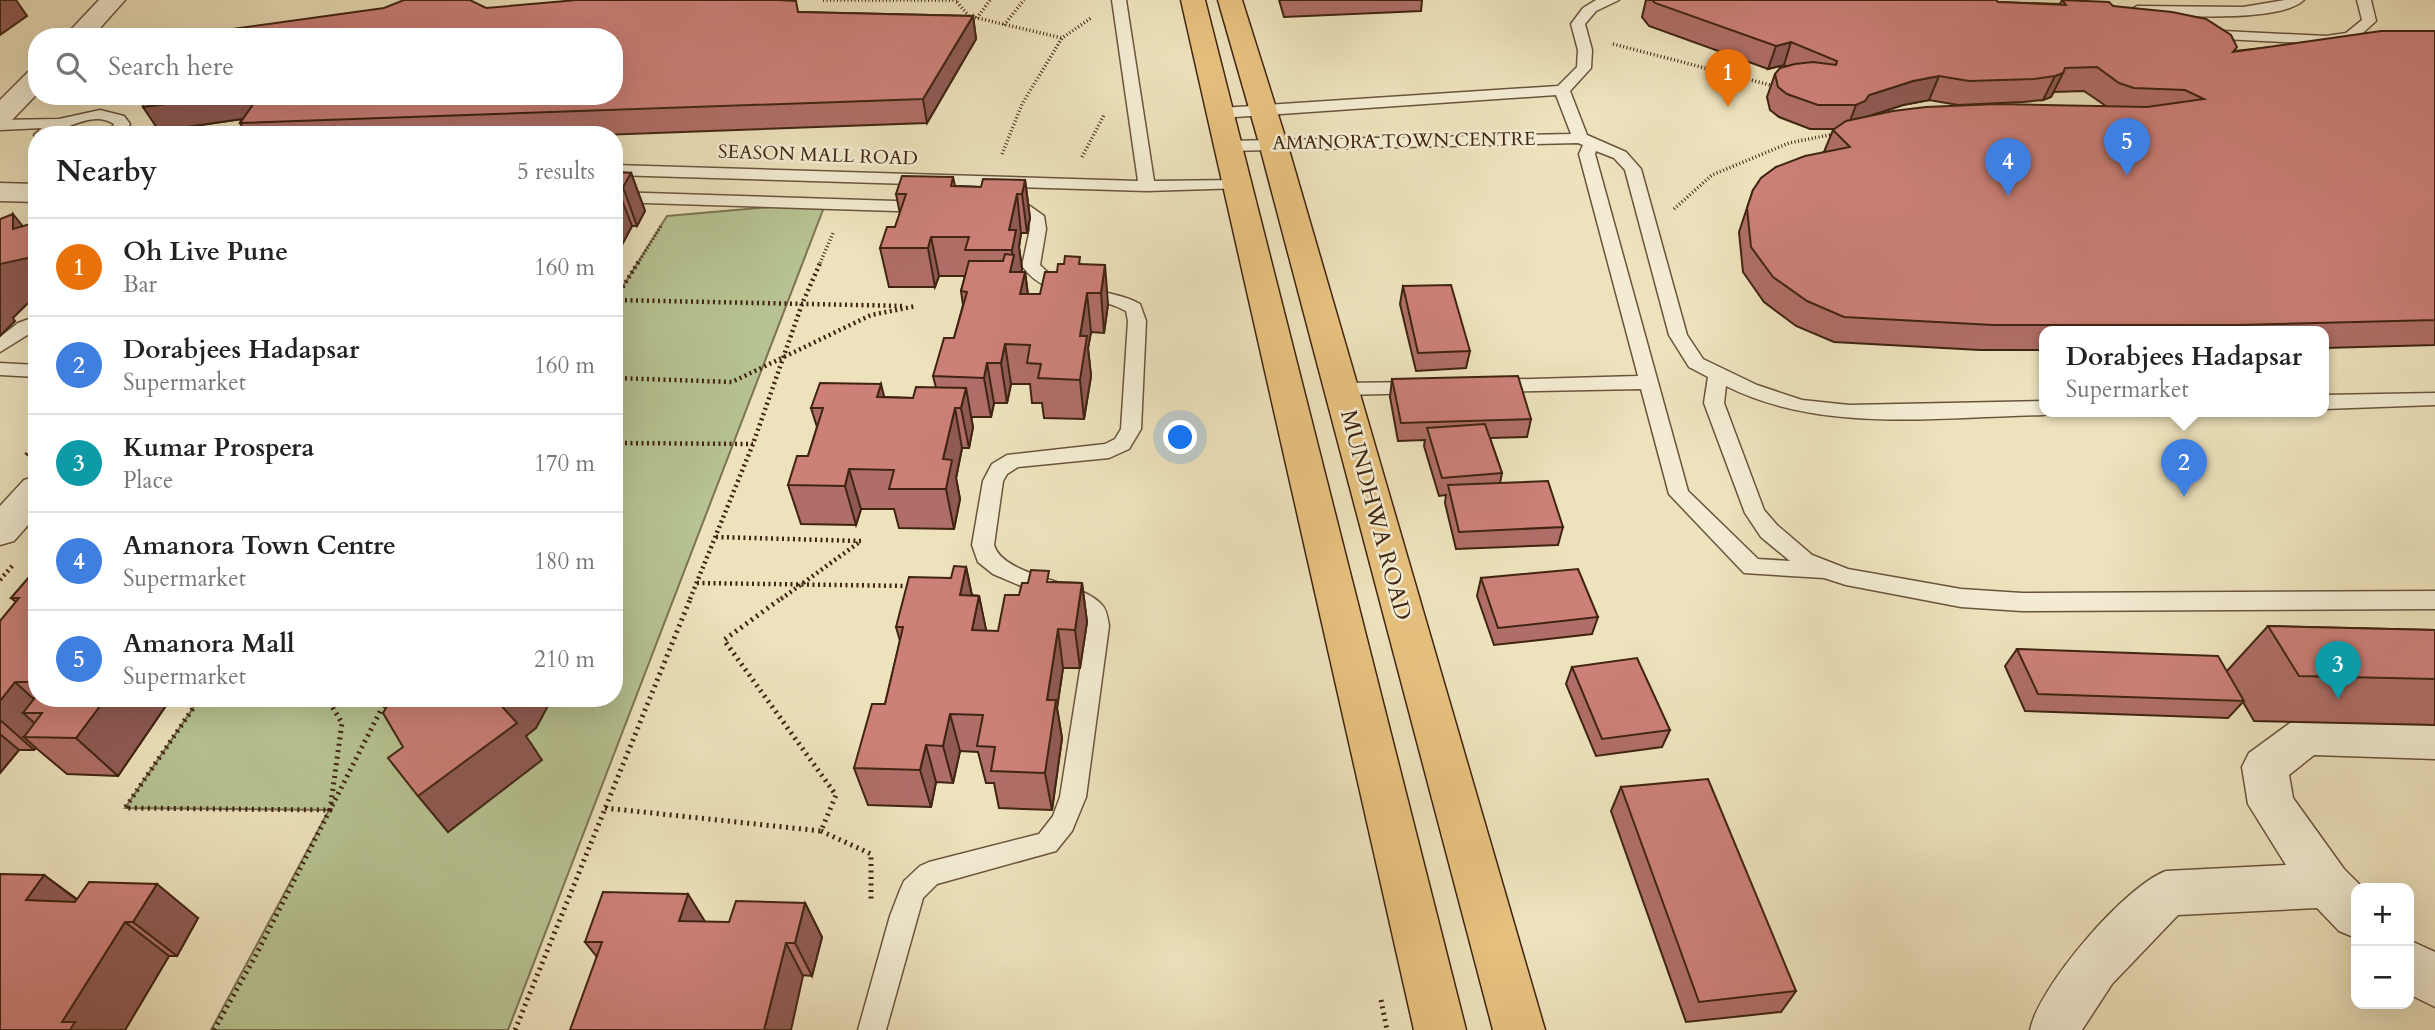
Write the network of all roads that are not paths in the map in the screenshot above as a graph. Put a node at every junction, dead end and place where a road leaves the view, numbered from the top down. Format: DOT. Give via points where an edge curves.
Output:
graph roads {
  1 [pos="113,0"];
  2 [pos="1119,0"];
  3 [pos="1193,0"];
  4 [pos="1230,0"];
  5 [pos="1612,0"];
  6 [pos="2297,0"];
  7 [pos="2364,0"];
  8 [pos="2127,10"];
  9 [pos="86,28"];
  10 [pos="2182,33"];
  11 [pos="28,87"];
  12 [pos="1562,90"];
  13 [pos="0,116"];
  14 [pos="61,123"];
  15 [pos="0,125"];
  16 [pos="56,126"];
  17 [pos="121,126"];
  18 [pos="1268,127"];
  19 [pos="1224,129"];
  20 [pos="1586,141"];
  21 [pos="623,170"];
  22 [pos="1237,185"];
  23 [pos="1147,186"];
  24 [pos="0,192"];
  25 [pos="28,193"];
  26 [pos="623,197"];
  27 [pos="942,208"];
  28 [pos="983,209"];
  29 [pos="28,325"];
  30 [pos="0,346"];
  31 [pos="0,369"];
  32 [pos="28,371"];
  33 [pos="1718,376"];
  34 [pos="1648,382"];
  35 [pos="1439,387"];
  36 [pos="1467,387"];
  37 [pos="1342,389"];
  38 [pos="2435,399"];
  39 [pos="2329,402"];
  40 [pos="2039,408"];
  41 [pos="28,500"];
  42 [pos="0,531"];
  43 [pos="1835,573"];
  44 [pos="2435,600"];
  45 [pos="2435,740"];
  46 [pos="2342,900"];
  47 [pos="2414,967"];
  48 [pos="2435,982"];
  49 [pos="872,1030"];
  50 [pos="1440,1030"];
  51 [pos="1519,1030"];
  52 [pos="2056,1030"];
  1 -- 9 [label="street"];
  2 -- 23 [label="lane"];
  3 -- 19 [label="highway"];
  4 -- 18 [label="highway, MUNDHWA ROAD"];
  5 -- 12 [label="lane" via="1595,4 1578,24 1584,68"];
  6 -- 8 [label="lane" via="2286,7 2237,10"];
  7 -- 10 [label="lane" via="2369,21 2350,37 2326,40"];
  11 -- 13 [label="street"];
  12 -- 18 [label="lane, AMANORA TOWN CENTRE"];
  12 -- 20 [label="lane"];
  14 -- 15 [label="lane"];
  14 -- 16 [label="lane"];
  14 -- 17 [label="lane" via="112,116"];
  18 -- 19 [label="lane, AMANORA TOWN CENTRE"];
  18 -- 19 [label="lane, AMANORA TOWN CENTRE"];
  18 -- 20 [label="lane, AMANORA TOWN CENTRE"];
  18 -- 37 [label="highway, MUNDHWA ROAD"];
  19 -- 22 [label="highway"];
  20 -- 33 [label="lane, AMANORA TOWN CENTRE" via="1620,155 1633,169 1678,335 1696,363"];
  20 -- 34 [label="lane"];
  21 -- 23 [label="lane, SEASON MALL ROAD"];
  22 -- 23 [label="lane, SEASON MALL ROAD"];
  22 -- 50 [label="highway"];
  24 -- 25 [label="street"];
  26 -- 27 [label="lane"];
  28 -- 49 [label="lane" via="1024,210 1036,216 1031,266 1038,278 1123,300 1134,309 1131,429 1122,444 1109,452 1014,460 999,469 993,481 983,545 986,556 1001,568 1083,603 1094,611 1098,626 1073,797 1063,823 1047,843 929,874 913,890"];
  29 -- 30 [label="lane"];
  31 -- 32 [label="lane"];
  33 -- 40 [label="lane, AMANORA TOWN CENTRE" via="1801,406 1849,412"];
  33 -- 43 [label="lane" via="1714,403 1755,513 1804,561"];
  34 -- 36 [label="lane"];
  34 -- 43 [label="lane" via="1679,494 1752,567"];
  35 -- 37 [label="lane"];
  37 -- 51 [label="highway, MUNDHWA ROAD"];
  38 -- 39 [label="lane"];
  41 -- 42 [label="street"];
  43 -- 44 [label="lane" via="1961,598 2022,602"];
  45 -- 46 [label="street" via="2306,736 2265,767 2271,804"];
  46 -- 52 [label="street" via="2166,893 2094,967"];
  47 -- 48 [label="street"];
}
